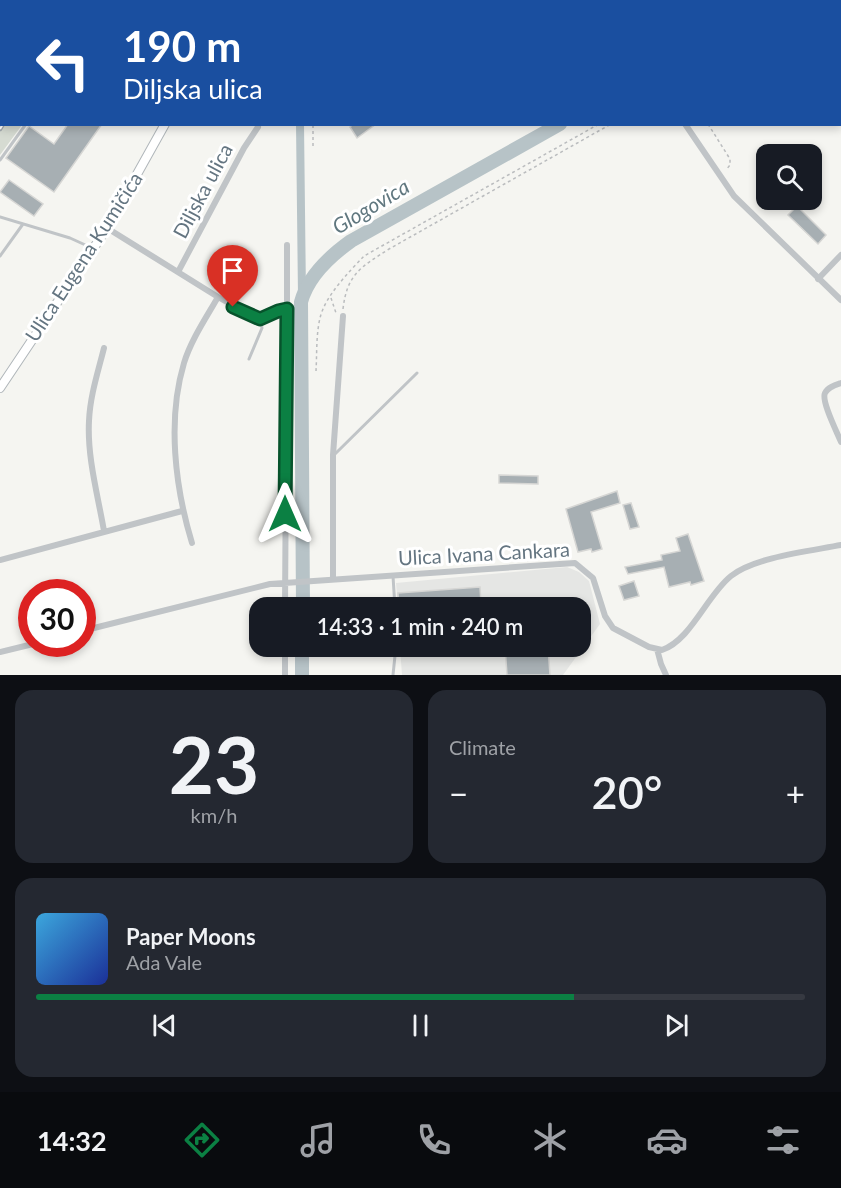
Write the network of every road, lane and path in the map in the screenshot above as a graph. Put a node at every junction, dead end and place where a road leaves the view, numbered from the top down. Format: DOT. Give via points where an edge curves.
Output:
graph roads {
  1 [pos="25,126"];
  2 [pos="162,126"];
  3 [pos="313,126"];
  4 [pos="595,126"];
  5 [pos="607,126"];
  6 [pos="686,126"];
  7 [pos="709,126"];
  8 [pos="258,127"];
  9 [pos="313,146"];
  10 [pos="0,160"];
  11 [pos="720,177"];
  12 [pos="0,217"];
  13 [pos="23,224"];
  14 [pos="107,228"];
  15 [pos="287,245"];
  16 [pos="92,249"];
  17 [pos="841,255"];
  18 [pos="0,256"];
  19 [pos="178,272"];
  20 [pos="818,279"];
  21 [pos="218,297"];
  22 [pos="840,299"];
  23 [pos="287,309"];
  24 [pos="343,316"];
  25 [pos="260,319"];
  26 [pos="104,348"];
  27 [pos="249,359"];
  28 [pos="316,371"];
  29 [pos="417,373"];
  30 [pos="841,383"];
  31 [pos="0,388"];
  32 [pos="841,442"];
  33 [pos="333,455"];
  34 [pos="182,511"];
  35 [pos="104,531"];
  36 [pos="192,543"];
  37 [pos="841,545"];
  38 [pos="0,560"];
  39 [pos="393,574"];
  40 [pos="333,578"];
  41 [pos="287,582"];
  42 [pos="286,597"];
  43 [pos="394,597"];
  44 [pos="96,627"];
  45 [pos="18,648"];
  46 [pos="657,649"];
  47 [pos="0,652"];
  48 [pos="285,657"];
  49 [pos="395,657"];
  50 [pos="285,675"];
  51 [pos="393,675"];
  52 [pos="666,675"];
  1 -- 10 [label="lane"];
  2 -- 14 [label="main road, Ulica Eugena Kumičića"];
  3 -- 9 [label="path"];
  4 -- 28 [label="path" via="364,256 345,275 325,306 320,318"];
  5 -- 24 [label="path" via="359,269 345,290"];
  6 -- 11 [label="street"];
  7 -- 11 [label="path" via="730,159"];
  8 -- 19 [label="street, Diljska ulica"];
  11 -- 20 [label="street" via="734,196"];
  12 -- 13 [label="lane"];
  13 -- 16 [label="lane"];
  13 -- 18 [label="lane"];
  14 -- 16 [label="main road, Ulica Eugena Kumičića"];
  14 -- 19 [label="street"];
  15 -- 23 [label="street"];
  16 -- 31 [label="main road, Ulica Eugena Kumičića"];
  17 -- 20 [label="street"];
  19 -- 21 [label="street"];
  20 -- 22 [label="street"];
  21 -- 25 [label="street"];
  21 -- 34 [label="street" via="188,352 176,402"];
  23 -- 25 [label="street"];
  23 -- 41 [label="street"];
  24 -- 33 [label="street"];
  25 -- 27 [label="lane" via="262,328"];
  26 -- 35 [label="street" via="88,422"];
  29 -- 33 [label="lane"];
  30 -- 32 [label="street" via="828,388 824,395"];
  33 -- 40 [label="street"];
  34 -- 35 [label="street"];
  34 -- 36 [label="street"];
  35 -- 38 [label="street"];
  37 -- 46 [label="street" via="746,566 726,580 683,635 666,648"];
  39 -- 40 [label="street, Ulica Ivana Cankara"];
  39 -- 43 [label="lane"];
  39 -- 46 [label="street, Ulica Ivana Cankara" via="575,563 593,578 613,628"];
  40 -- 41 [label="street, Ulica Ivana Cankara"];
  41 -- 42 [label="street"];
  41 -- 44 [label="street, Ulica Ivana Cankara"];
  45 -- 47 [label="street"];
  46 -- 52 [label="street"];
  48 -- 50 [label="street"];
  49 -- 51 [label="lane"];
}
